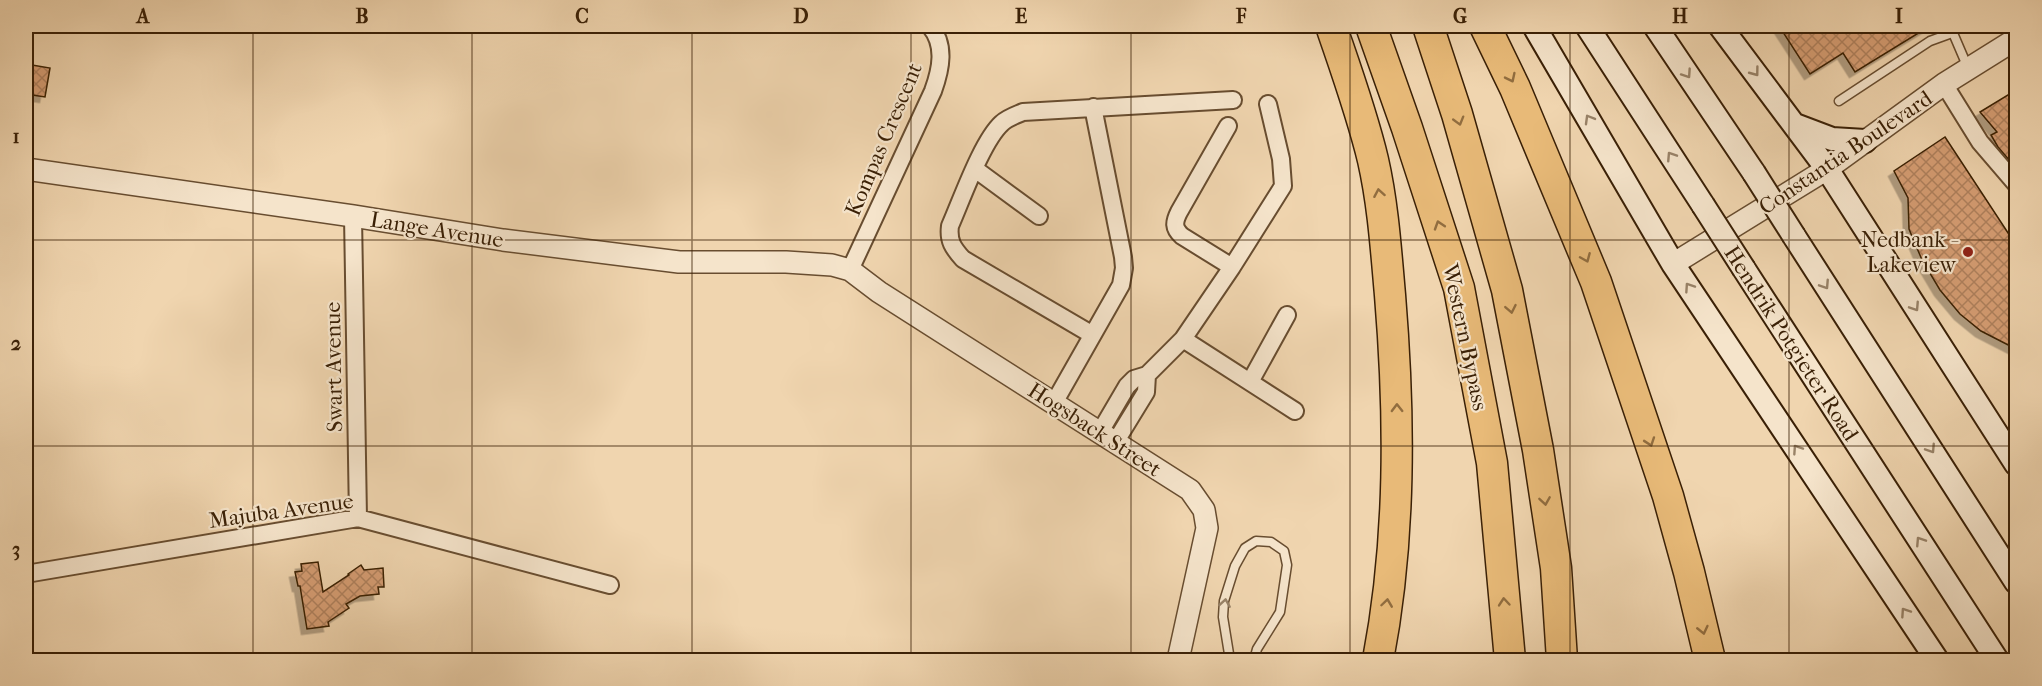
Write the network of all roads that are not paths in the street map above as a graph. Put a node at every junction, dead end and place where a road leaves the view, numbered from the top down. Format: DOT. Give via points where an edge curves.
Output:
graph roads {
  1 [pos="930,26"];
  2 [pos="1331,26"];
  3 [pos="1371,26"];
  4 [pos="1428,26"];
  5 [pos="1485,26"];
  6 [pos="1534,26"];
  7 [pos="1587,26"];
  8 [pos="1654,26"];
  9 [pos="1720,26"];
  10 [pos="1951,29"];
  11 [pos="2016,39"];
  12 [pos="1968,69"];
  13 [pos="1944,84"];
  14 [pos="1233,100"];
  15 [pos="1839,101"];
  16 [pos="1268,104"];
  17 [pos="1093,107"];
  18 [pos="1794,125"];
  19 [pos="1228,126"];
  20 [pos="1865,141"];
  21 [pos="26,169"];
  22 [pos="975,169"];
  23 [pos="1827,170"];
  24 [pos="2016,184"];
  25 [pos="353,216"];
  26 [pos="1039,216"];
  27 [pos="1673,264"];
  28 [pos="1232,267"];
  29 [pos="850,270"];
  30 [pos="1287,315"];
  31 [pos="1091,334"];
  32 [pos="1183,339"];
  33 [pos="1250,382"];
  34 [pos="1054,403"];
  35 [pos="1295,411"];
  36 [pos="1108,436"];
  37 [pos="2016,464"];
  38 [pos="358,518"];
  39 [pos="26,574"];
  40 [pos="2016,582"];
  41 [pos="609,585"];
  42 [pos="1178,660"];
  43 [pos="1230,660"];
  44 [pos="1254,660"];
  45 [pos="1378,660"];
  46 [pos="1510,660"];
  47 [pos="1562,660"];
  48 [pos="1710,660"];
  49 [pos="1937,660"];
  50 [pos="1997,660"];
  1 -- 29 [label="street, Kompas Crescent" via="938,38 940,73"];
  45 -- 2 [label="highway, one-way" via="1391,571 1398,447 1396,371 1383,217 1372,160"];
  46 -- 3 [label="highway, Western Bypass, one-way" via="1491,464 1459,288"];
  4 -- 47 [label="highway, one-way" via="1507,290 1556,568"];
  5 -- 48 [label="highway, one-way" via="1596,282 1668,496"];
  27 -- 6 [label="main road, one-way"];
  50 -- 7 [label="main road, Hendrik Potgieter Road, one-way, bridge"];
  8 -- 40 [label="main road, one-way, bridge" via="1754,173"];
  9 -- 18 [label="main road, one-way"];
  10 -- 12 [label="lane"];
  10 -- 15 [label="lane"];
  11 -- 12 [label="street, Constantia Boulevard"];
  12 -- 13 [label="street, Constantia Boulevard"];
  13 -- 20 [label="street, Constantia Boulevard"];
  13 -- 24 [label="street" via="1980,142"];
  14 -- 17 [label="street"];
  16 -- 28 [label="street" via="1283,186"];
  17 -- 22 [label="street" via="1013,116 994,131"];
  17 -- 31 [label="street" via="1124,268 1121,285"];
  18 -- 20 [label="main road" via="1832,139"];
  18 -- 23 [label="main road"];
  19 -- 28 [label="street" via="1174,225 1182,236"];
  20 -- 23 [label="street, Constantia Boulevard"];
  21 -- 25 [label="street, Lange Avenue"];
  22 -- 26 [label="street"];
  22 -- 31 [label="street" via="950,226 951,244 963,259"];
  23 -- 27 [label="street, Constantia Boulevard"];
  23 -- 37 [label="main road, one-way"];
  25 -- 29 [label="street, Lange Avenue" via="679,262 808,262"];
  25 -- 38 [label="street, Swart Avenue"];
  49 -- 27 [label="main road, one-way"];
  28 -- 32 [label="street"];
  29 -- 34 [label="street, Hogsback Street"];
  30 -- 33 [label="street"];
  31 -- 34 [label="street"];
  32 -- 33 [label="street"];
  32 -- 36 [label="street" via="1147,375 1146,392"];
  33 -- 35 [label="street"];
  34 -- 36 [label="street, Hogsback Street"];
  36 -- 42 [label="street, Hogsback Street" via="1190,490 1206,518 1204,547"];
  38 -- 39 [label="street, Majuba Avenue"];
  38 -- 41 [label="street, Majuba Avenue"];
  43 -- 44 [label="lane, one-way" via="1224,601 1235,566 1245,548 1256,541 1271,542 1284,551 1287,565 1280,612"];
}
